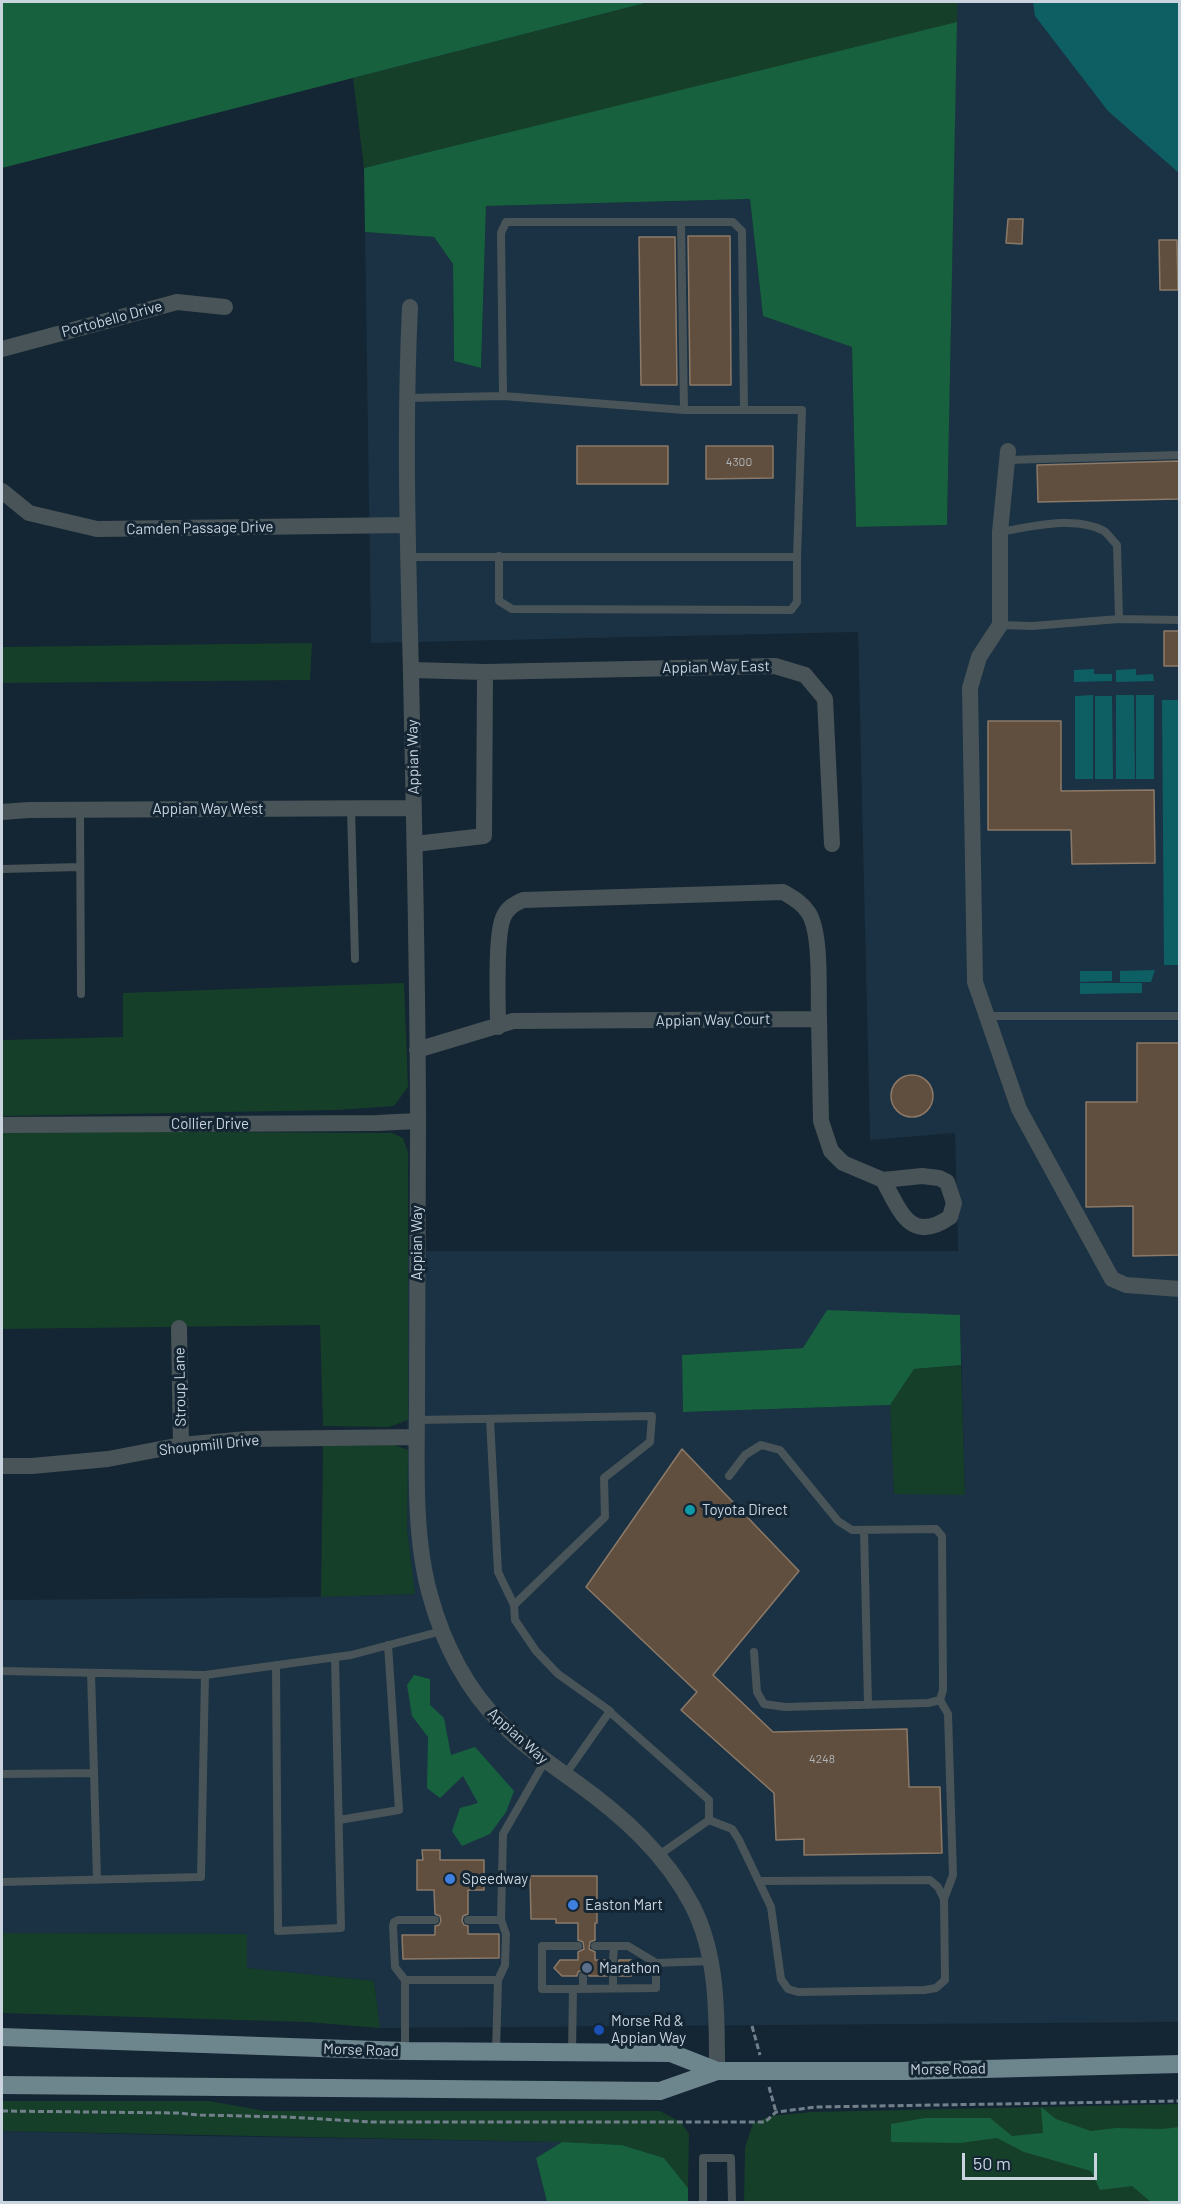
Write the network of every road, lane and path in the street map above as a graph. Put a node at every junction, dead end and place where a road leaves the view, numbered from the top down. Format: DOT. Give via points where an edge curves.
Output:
graph roads {
  1 [pos="681,222"];
  2 [pos="410,307"];
  3 [pos="225,308"];
  4 [pos="2,349"];
  5 [pos="503,396"];
  6 [pos="407,398"];
  7 [pos="684,410"];
  8 [pos="744,410"];
  9 [pos="1179,455"];
  10 [pos="1007,456"];
  11 [pos="2,491"];
  12 [pos="407,525"];
  13 [pos="1000,532"];
  14 [pos="408,556"];
  15 [pos="499,556"];
  16 [pos="797,556"];
  17 [pos="1119,619"];
  18 [pos="1179,620"];
  19 [pos="1000,625"];
  20 [pos="411,670"];
  21 [pos="485,672"];
  22 [pos="351,808"];
  23 [pos="414,808"];
  24 [pos="80,810"];
  25 [pos="2,812"];
  26 [pos="415,844"];
  27 [pos="832,844"];
  28 [pos="80,867"];
  29 [pos="2,869"];
  30 [pos="355,959"];
  31 [pos="81,994"];
  32 [pos="987,1016"];
  33 [pos="1179,1016"];
  34 [pos="819,1019"];
  35 [pos="498,1027"];
  36 [pos="417,1050"];
  37 [pos="418,1121"];
  38 [pos="2,1125"];
  39 [pos="883,1180"];
  40 [pos="1179,1289"];
  41 [pos="179,1328"];
  42 [pos="490,1419"];
  43 [pos="417,1429"];
  44 [pos="182,1445"];
  45 [pos="2,1466"];
  46 [pos="729,1476"];
  47 [pos="864,1530"];
  48 [pos="514,1605"];
  49 [pos="442,1631"];
  50 [pos="388,1646"];
  51 [pos="754,1652"];
  52 [pos="335,1657"];
  53 [pos="276,1665"];
  54 [pos="2,1671"];
  55 [pos="91,1673"];
  56 [pos="205,1675"];
  57 [pos="940,1700"];
  58 [pos="868,1705"];
  59 [pos="610,1712"];
  60 [pos="545,1761"];
  61 [pos="94,1773"];
  62 [pos="2,1774"];
  63 [pos="565,1775"];
  64 [pos="339,1820"];
  65 [pos="709,1820"];
  66 [pos="659,1855"];
  67 [pos="98,1880"];
  68 [pos="759,1881"];
  69 [pos="2,1882"];
  70 [pos="944,1899"];
  71 [pos="435,1920"];
  72 [pos="468,1920"];
  73 [pos="501,1920"];
  74 [pos="578,1946"];
  75 [pos="595,1946"];
  76 [pos="614,1946"];
  77 [pos="614,1960"];
  78 [pos="711,1961"];
  79 [pos="656,1963"];
  80 [pos="583,1976"];
  81 [pos="613,1976"];
  82 [pos="405,1980"];
  83 [pos="498,1980"];
  84 [pos="613,1988"];
  85 [pos="578,1989"];
  86 [pos="2,2037"];
  87 [pos="405,2051"];
  88 [pos="496,2052"];
  89 [pos="572,2052"];
  90 [pos="1179,2064"];
  91 [pos="717,2071"];
  92 [pos="2,2085"];
  93 [pos="1179,2101"];
  94 [pos="2,2111"];
  95 [pos="703,2202"];
  96 [pos="732,2202"];
  1 -- 5 [label="lane" via="506,222 501,234"];
  1 -- 7 [label="lane"];
  1 -- 8 [label="lane" via="733,222 742,231"];
  2 -- 6 [label="street, Appian Way"];
  3 -- 4 [label="street, Portobello Drive" via="177,302"];
  5 -- 6 [label="lane"];
  5 -- 7 [label="lane"];
  6 -- 12 [label="street, Appian Way"];
  7 -- 8 [label="lane"];
  8 -- 16 [label="lane" via="802,410"];
  9 -- 10 [label="lane"];
  10 -- 13 [label="street"];
  11 -- 12 [label="street, Camden Passage Drive" via="29,513 98,529"];
  12 -- 14 [label="street, Appian Way"];
  13 -- 17 [label="lane" via="1047,524 1084,525 1104,532 1117,545"];
  13 -- 19 [label="street"];
  14 -- 15 [label="lane"];
  14 -- 20 [label="street, Appian Way"];
  15 -- 16 [label="lane"];
  15 -- 16 [label="lane" via="499,601 512,609 791,610 797,602"];
  17 -- 18 [label="lane"];
  17 -- 19 [label="lane"];
  19 -- 32 [label="street" via="979,657 970,688 975,982"];
  20 -- 21 [label="street, Appian Way East"];
  20 -- 23 [label="street, Appian Way"];
  21 -- 26 [label="street" via="484,836"];
  21 -- 27 [label="street, Appian Way East" via="775,666 805,675 825,699"];
  22 -- 23 [label="street, Appian Way West"];
  22 -- 24 [label="street, Appian Way West"];
  22 -- 30 [label="lane"];
  23 -- 26 [label="street, Appian Way"];
  24 -- 25 [label="street, Appian Way West"];
  24 -- 28 [label="lane"];
  26 -- 36 [label="street, Appian Way"];
  28 -- 29 [label="lane"];
  28 -- 31 [label="lane"];
  32 -- 33 [label="lane"];
  32 -- 40 [label="street" via="1019,1109 1112,1279 1126,1285"];
  34 -- 35 [label="street, Appian Way Court" via="513,1022"];
  34 -- 35 [label="street" via="817,943 810,914 799,901 783,892 523,900 511,905 502,919 499,937"];
  34 -- 39 [label="street" via="821,1121 825,1137 843,1164"];
  35 -- 36 [label="street, Appian Way Court"];
  36 -- 37 [label="street, Appian Way"];
  37 -- 38 [label="street, Collier Drive"];
  37 -- 43 [label="street, Appian Way"];
  41 -- 44 [label="street, Stroup Lane"];
  42 -- 43 [label="lane"];
  42 -- 48 [label="lane" via="498,1572"];
  42 -- 48 [label="lane" via="652,1416 650,1442 604,1478 606,1517"];
  43 -- 44 [label="street, Shoupmill Drive"];
  43 -- 49 [label="street, Appian Way" via="422,1556"];
  44 -- 45 [label="street, Shoupmill Drive" via="108,1458"];
  46 -- 47 [label="lane" via="745,1455 761,1445 780,1450 838,1521 852,1530"];
  47 -- 57 [label="lane" via="936,1529 942,1536"];
  47 -- 58 [label="lane"];
  48 -- 59 [label="lane" via="515,1620 536,1651 558,1674"];
  49 -- 50 [label="lane"];
  49 -- 60 [label="street, Appian Way" via="480,1700 504,1727"];
  50 -- 52 [label="lane"];
  50 -- 64 [label="lane" via="399,1810"];
  51 -- 58 [label="lane" via="757,1692 764,1704"];
  52 -- 53 [label="lane"];
  52 -- 64 [label="lane"];
  53 -- 56 [label="lane"];
  53 -- 64 [label="lane" via="278,1931 341,1928"];
  54 -- 55 [label="lane"];
  55 -- 56 [label="lane"];
  55 -- 61 [label="lane"];
  56 -- 67 [label="lane" via="201,1877"];
  57 -- 58 [label="lane"];
  57 -- 70 [label="lane" via="948,1714 952,1875"];
  59 -- 63 [label="lane"];
  59 -- 65 [label="lane" via="709,1800"];
  60 -- 63 [label="street, Appian Way"];
  60 -- 73 [label="lane" via="503,1834"];
  61 -- 62 [label="lane"];
  61 -- 67 [label="lane"];
  63 -- 66 [label="street, Appian Way" via="614,1811"];
  65 -- 66 [label="lane"];
  65 -- 68 [label="lane" via="732,1829"];
  66 -- 78 [label="street, Appian Way" via="692,1904"];
  67 -- 69 [label="lane"];
  68 -- 70 [label="lane" via="930,1880"];
  68 -- 70 [label="lane" via="771,1907 781,1979 788,1989 798,1992 936,1988 945,1980"];
  71 -- 82 [label="lane" via="394,1922 395,1967"];
  72 -- 73 [label="lane"];
  73 -- 83 [label="lane" via="506,1934 505,1965"];
  74 -- 85 [label="lane" via="542,1946 542,1989"];
  75 -- 76 [label="lane"];
  76 -- 77 [label="lane"];
  76 -- 79 [label="lane" via="628,1946"];
  78 -- 79 [label="lane"];
  78 -- 91 [label="street, Appian Way"];
  79 -- 84 [label="lane" via="656,1988"];
  80 -- 85 [label="lane"];
  81 -- 84 [label="lane"];
  82 -- 83 [label="lane"];
  82 -- 87 [label="lane"];
  83 -- 88 [label="lane"];
  84 -- 85 [label="lane"];
  85 -- 89 [label="lane"];
  86 -- 87 [label="main road, Morse Road"];
  87 -- 88 [label="main road, Morse Road"];
  88 -- 89 [label="main road, Morse Road"];
  89 -- 91 [label="main road, Morse Road" via="670,2053"];
  90 -- 91 [label="main road, Morse Road"];
  91 -- 92 [label="main road, Morse Road" via="660,2091"];
  93 -- 94 [label="path" via="816,2107 776,2112 765,2122 372,2122 178,2113"];
  95 -- 96 [label="lane" via="703,2158 731,2158"];
}
